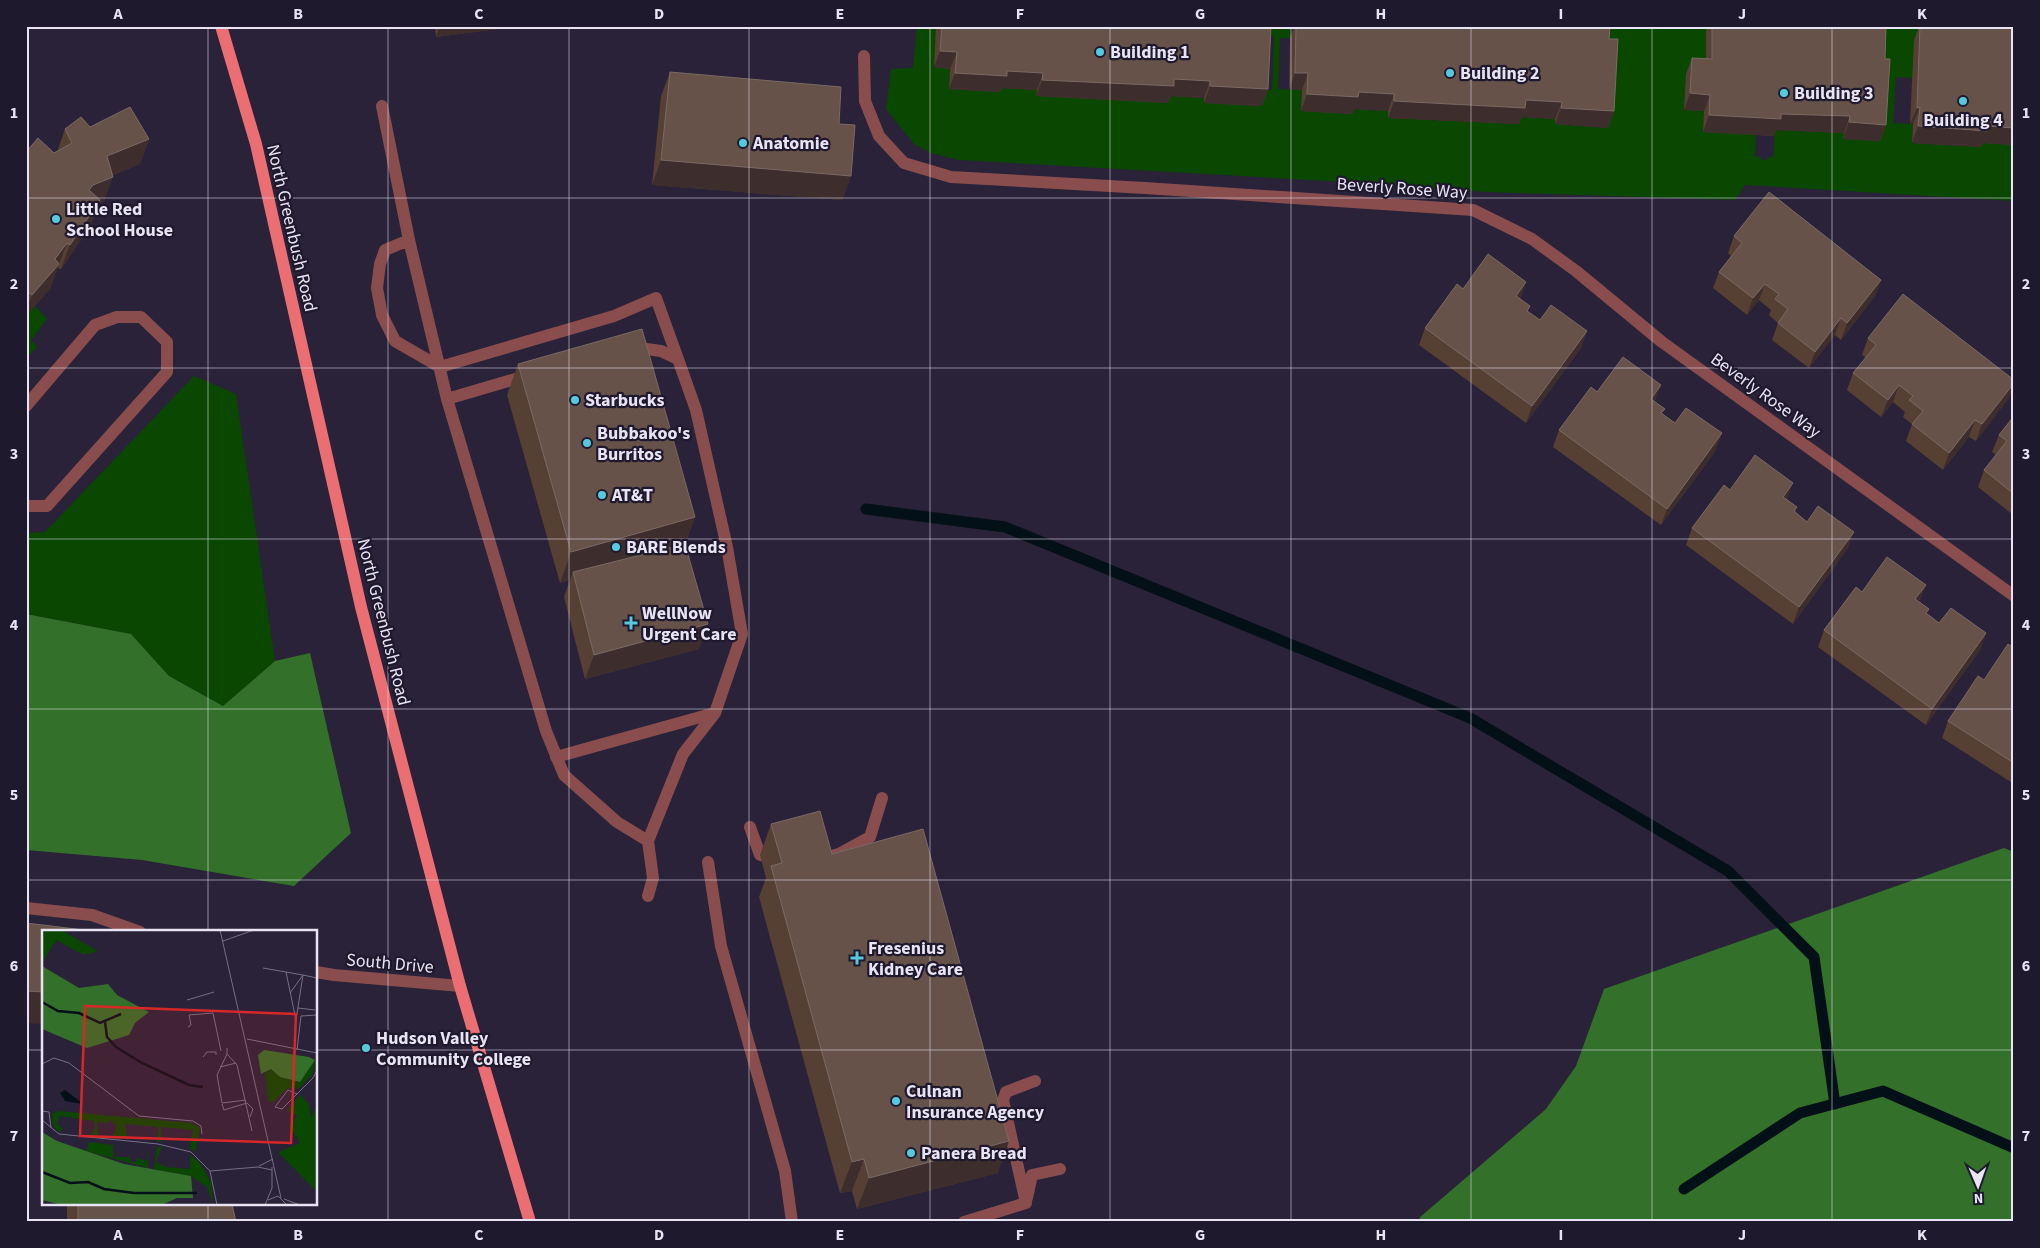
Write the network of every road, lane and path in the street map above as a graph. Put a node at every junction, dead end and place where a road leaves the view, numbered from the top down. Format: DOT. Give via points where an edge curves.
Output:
graph roads {
  1 [pos="221,26"];
  2 [pos="864,56"];
  3 [pos="382,106"];
  4 [pos="409,240"];
  5 [pos="619,348"];
  6 [pos="678,359"];
  7 [pos="440,367"];
  8 [pos="545,370"];
  9 [pos="447,399"];
  10 [pos="26,406"];
  11 [pos="26,506"];
  12 [pos="2014,596"];
  13 [pos="715,713"];
  14 [pos="556,757"];
  15 [pos="882,798"];
  16 [pos="750,827"];
  17 [pos="648,841"];
  18 [pos="821,858"];
  19 [pos="708,862"];
  20 [pos="793,863"];
  21 [pos="648,896"];
  22 [pos="26,908"];
  23 [pos="134,930"];
  24 [pos="318,972"];
  25 [pos="460,986"];
  26 [pos="1035,1082"];
  27 [pos="1060,1169"];
  28 [pos="1026,1203"];
  29 [pos="530,1222"];
  30 [pos="792,1222"];
  31 [pos="964,1222"];
  1 -- 25 [label="main road, North Greenbush Road" via="256,144 361,608"];
  2 -- 12 [label="street, Beverly Rose Way" via="865,101 879,136 904,163 951,177 1473,210 1532,239 1662,342"];
  3 -- 4 [label="street"];
  4 -- 7 [label="street"];
  4 -- 7 [label="street" via="385,250 377,288 382,315 395,341"];
  5 -- 6 [label="street" via="635,346 661,351"];
  6 -- 7 [label="street" via="656,298 614,316"];
  6 -- 13 [label="street" via="696,410 727,547 742,634"];
  7 -- 9 [label="street"];
  8 -- 9 [label="street"];
  9 -- 14 [label="street"];
  10 -- 11 [label="street" via="95,326 117,317 141,317 167,342 167,372 47,506"];
  13 -- 14 [label="street"];
  13 -- 17 [label="street" via="683,754"];
  14 -- 17 [label="street" via="564,775 617,822"];
  15 -- 18 [label="street" via="870,837 839,854"];
  16 -- 20 [label="street" via="760,855"];
  17 -- 21 [label="street" via="653,878"];
  19 -- 30 [label="street" via="721,946 785,1171"];
  22 -- 23 [label="street" via="92,915"];
  24 -- 25 [label="street, South Drive"];
  25 -- 29 [label="main road, North Greenbush Road"];
  26 -- 28 [label="street" via="1006,1092 1003,1100"];
  27 -- 28 [label="street" via="1032,1175"];
  28 -- 31 [label="street"];
}
